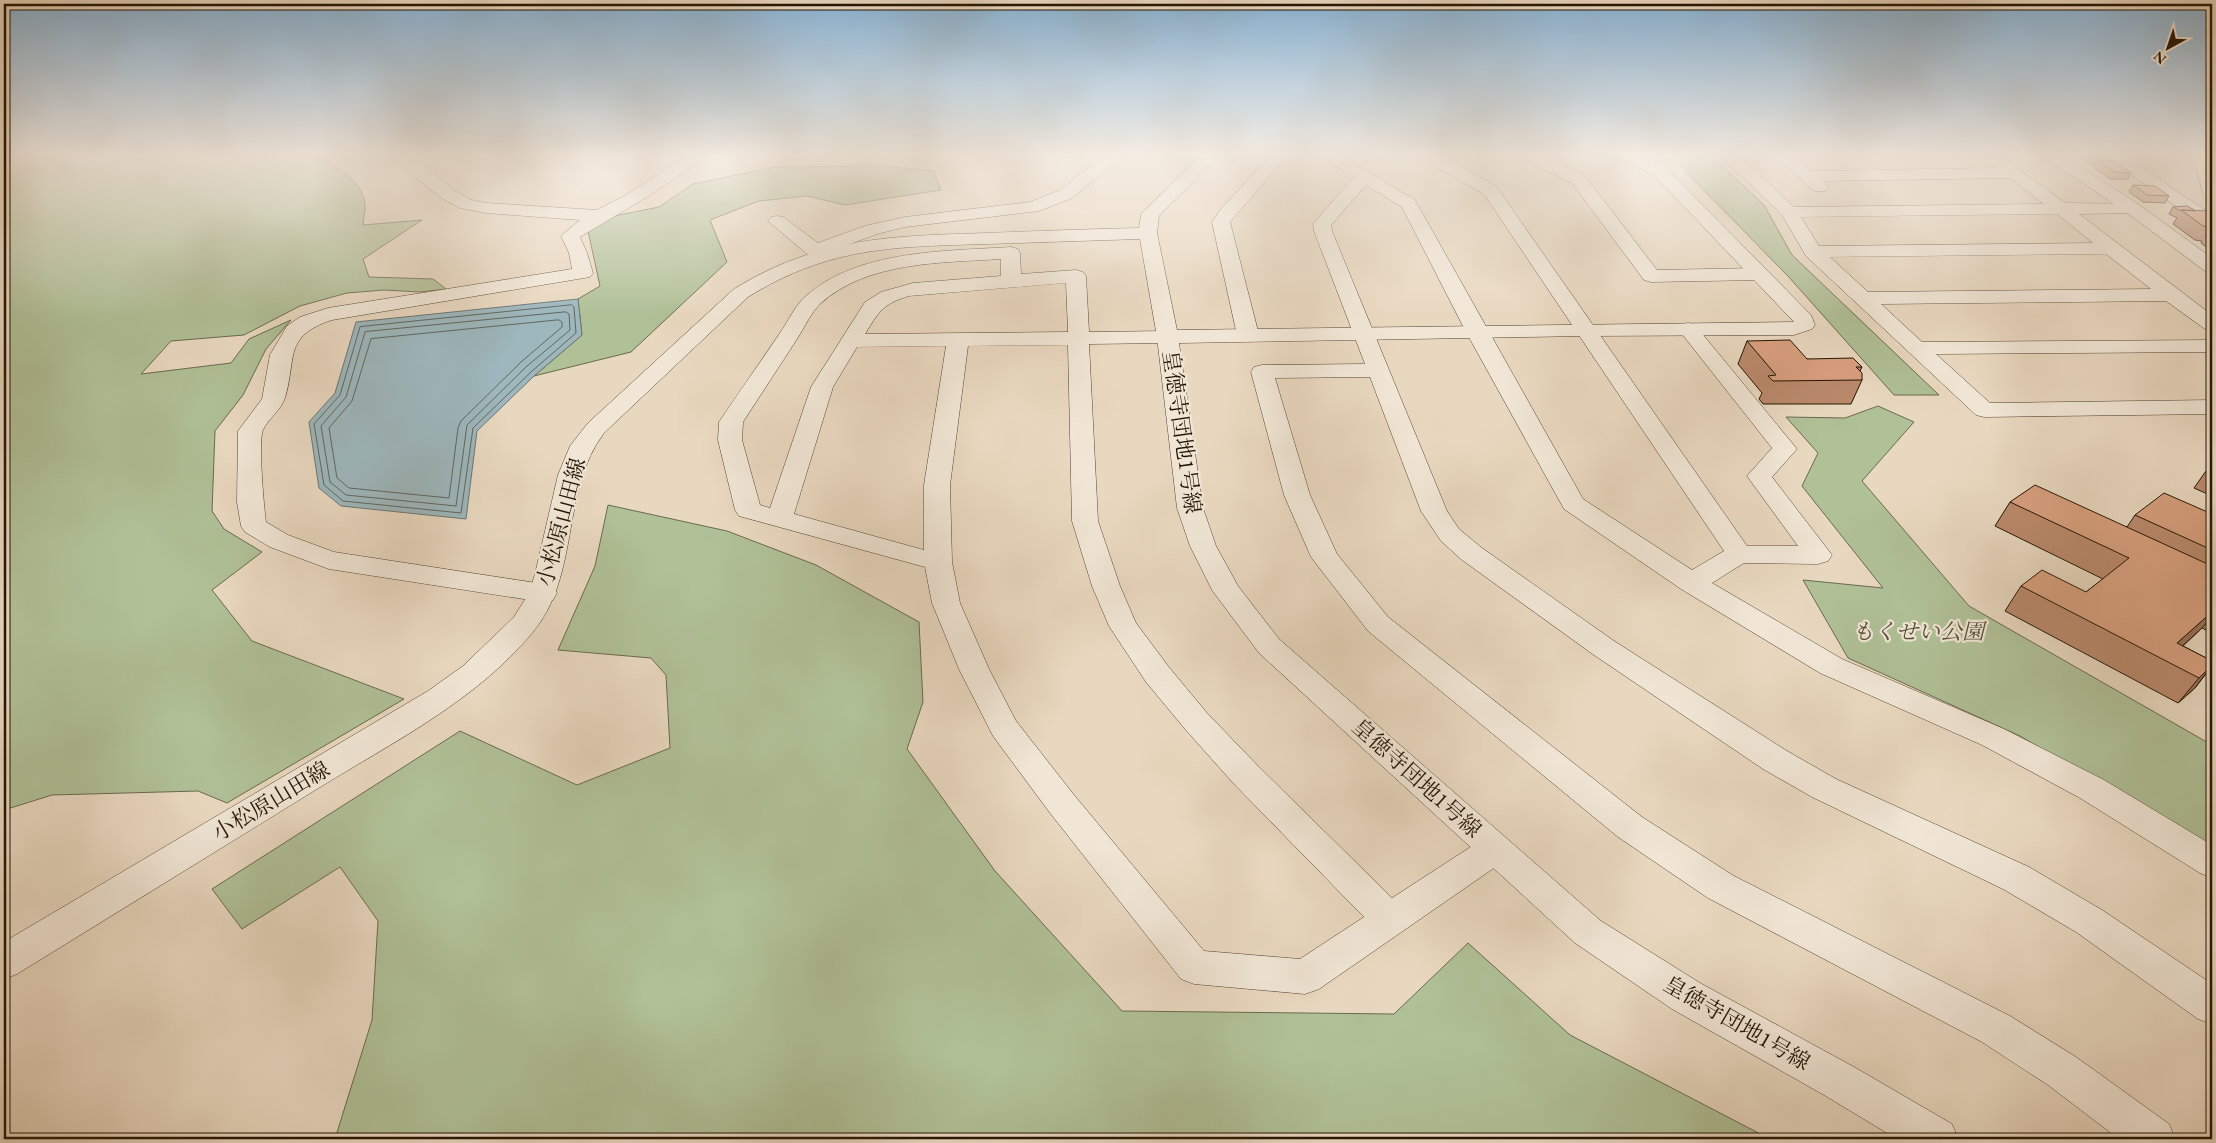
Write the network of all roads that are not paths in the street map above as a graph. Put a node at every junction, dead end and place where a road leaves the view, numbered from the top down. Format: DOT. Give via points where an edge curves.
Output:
graph roads {
  1 [pos="491,208"];
  2 [pos="613,208"];
  3 [pos="1022,208"];
  4 [pos="1157,208"];
  5 [pos="1231,208"];
  6 [pos="1335,208"];
  7 [pos="1411,208"];
  8 [pos="1503,208"];
  9 [pos="1600,208"];
  10 [pos="1698,208"];
  11 [pos="1784,208"];
  12 [pos="1846,208"];
  13 [pos="2108,208"];
  14 [pos="2132,208"];
  15 [pos="2190,208"];
  16 [pos="2062,209"];
  17 [pos="1849,211"];
  18 [pos="1788,212"];
  19 [pos="598,216"];
  20 [pos="778,221"];
  21 [pos="2212,223"];
  22 [pos="1148,233"];
  23 [pos="2112,248"];
  24 [pos="818,252"];
  25 [pos="1813,252"];
  26 [pos="2212,267"];
  27 [pos="1759,274"];
  28 [pos="1011,281"];
  29 [pos="2169,295"];
  30 [pos="1862,298"];
  31 [pos="2212,325"];
  32 [pos="1688,329"];
  33 [pos="1587,330"];
  34 [pos="1477,332"];
  35 [pos="1362,333"];
  36 [pos="1248,335"];
  37 [pos="1168,337"];
  38 [pos="1078,338"];
  39 [pos="958,340"];
  40 [pos="850,341"];
  41 [pos="2212,346"];
  42 [pos="1917,348"];
  43 [pos="1379,370"];
  44 [pos="2212,407"];
  45 [pos="780,518"];
  46 [pos="1739,554"];
  47 [pos="938,562"];
  48 [pos="1691,583"];
  49 [pos="543,593"];
  50 [pos="1495,849"];
  51 [pos="2212,863"];
  52 [pos="1390,920"];
  53 [pos="4,962"];
  54 [pos="2212,1006"];
  55 [pos="1937,1139"];
  56 [pos="2154,1139"];
  1 -- 19 [label="street"];
  2 -- 19 [label="street"];
  3 -- 24 [label="street" via="905,222 870,230"];
  4 -- 22 [label="street" via="1150,215"];
  5 -- 36 [label="street" via="1221,222"];
  6 -- 35 [label="street" via="1322,224 1323,231"];
  7 -- 34 [label="street"];
  8 -- 33 [label="street"];
  9 -- 27 [label="street" via="1652,276"];
  10 -- 27 [label="street"];
  11 -- 18 [label="street"];
  12 -- 17 [label="street"];
  13 -- 16 [label="street"];
  14 -- 26 [label="street"];
  15 -- 21 [label="street"];
  16 -- 17 [label="street"];
  16 -- 23 [label="street"];
  17 -- 18 [label="street"];
  18 -- 25 [label="street"];
  19 -- 49 [label="street" via="570,236 583,273 328,314 294,330 281,355 273,400 250,431 250,502 254,526 279,541 329,560"];
  20 -- 24 [label="street"];
  22 -- 24 [label="street, 小松原山田線" via="909,240"];
  22 -- 37 [label="street, 皇徳寺団地1号線"];
  23 -- 25 [label="street"];
  23 -- 29 [label="street"];
  24 -- 49 [label="street, 小松原山田線" via="766,276 741,293 596,428 582,446 570,475"];
  25 -- 30 [label="street"];
  27 -- 32 [label="street" via="1804,319 1805,325 1794,329"];
  28 -- 38 [label="street" via="1076,276"];
  28 -- 40 [label="street" via="902,290 878,300"];
  28 -- 45 [label="street" via="1011,253 916,260 855,276 828,287 812,301 731,422 732,451 748,510"];
  29 -- 30 [label="street"];
  29 -- 31 [label="street"];
  30 -- 42 [label="street"];
  32 -- 33 [label="street"];
  32 -- 46 [label="street" via="1785,449 1759,476 1818,555"];
  33 -- 34 [label="street"];
  33 -- 46 [label="street"];
  34 -- 35 [label="street"];
  34 -- 48 [label="street" via="1573,504"];
  35 -- 36 [label="street"];
  35 -- 43 [label="street"];
  36 -- 37 [label="street"];
  37 -- 38 [label="street"];
  37 -- 50 [label="street, 皇徳寺団地1号線" via="1190,508 1203,546 1226,590 1269,646"];
  38 -- 39 [label="street"];
  38 -- 52 [label="street" via="1085,521 1099,568 1123,626 1196,721"];
  39 -- 40 [label="street"];
  39 -- 47 [label="street" via="937,485"];
  40 -- 45 [label="street" via="817,399"];
  41 -- 42 [label="street"];
  42 -- 44 [label="street" via="1984,410"];
  43 -- 54 [label="street" via="1434,511 1450,535 1472,554 1604,648 1775,760 1824,788 2016,878 2089,921"];
  43 -- 56 [label="street" via="1262,372 1297,495 1325,557 1378,624 1630,827 1665,851 1721,887 1996,1029 2062,1071"];
  45 -- 47 [label="street"];
  46 -- 48 [label="street"];
  47 -- 52 [label="street" via="946,603 1004,728 1194,968 1305,977"];
  48 -- 51 [label="street" via="1831,666 1993,737 2084,785"];
  49 -- 53 [label="street, 小松原山田線" via="524,624 474,674 439,699"];
  50 -- 52 [label="street"];
  50 -- 55 [label="street, 皇徳寺団地1号線" via="1588,932 1686,996"];
}
